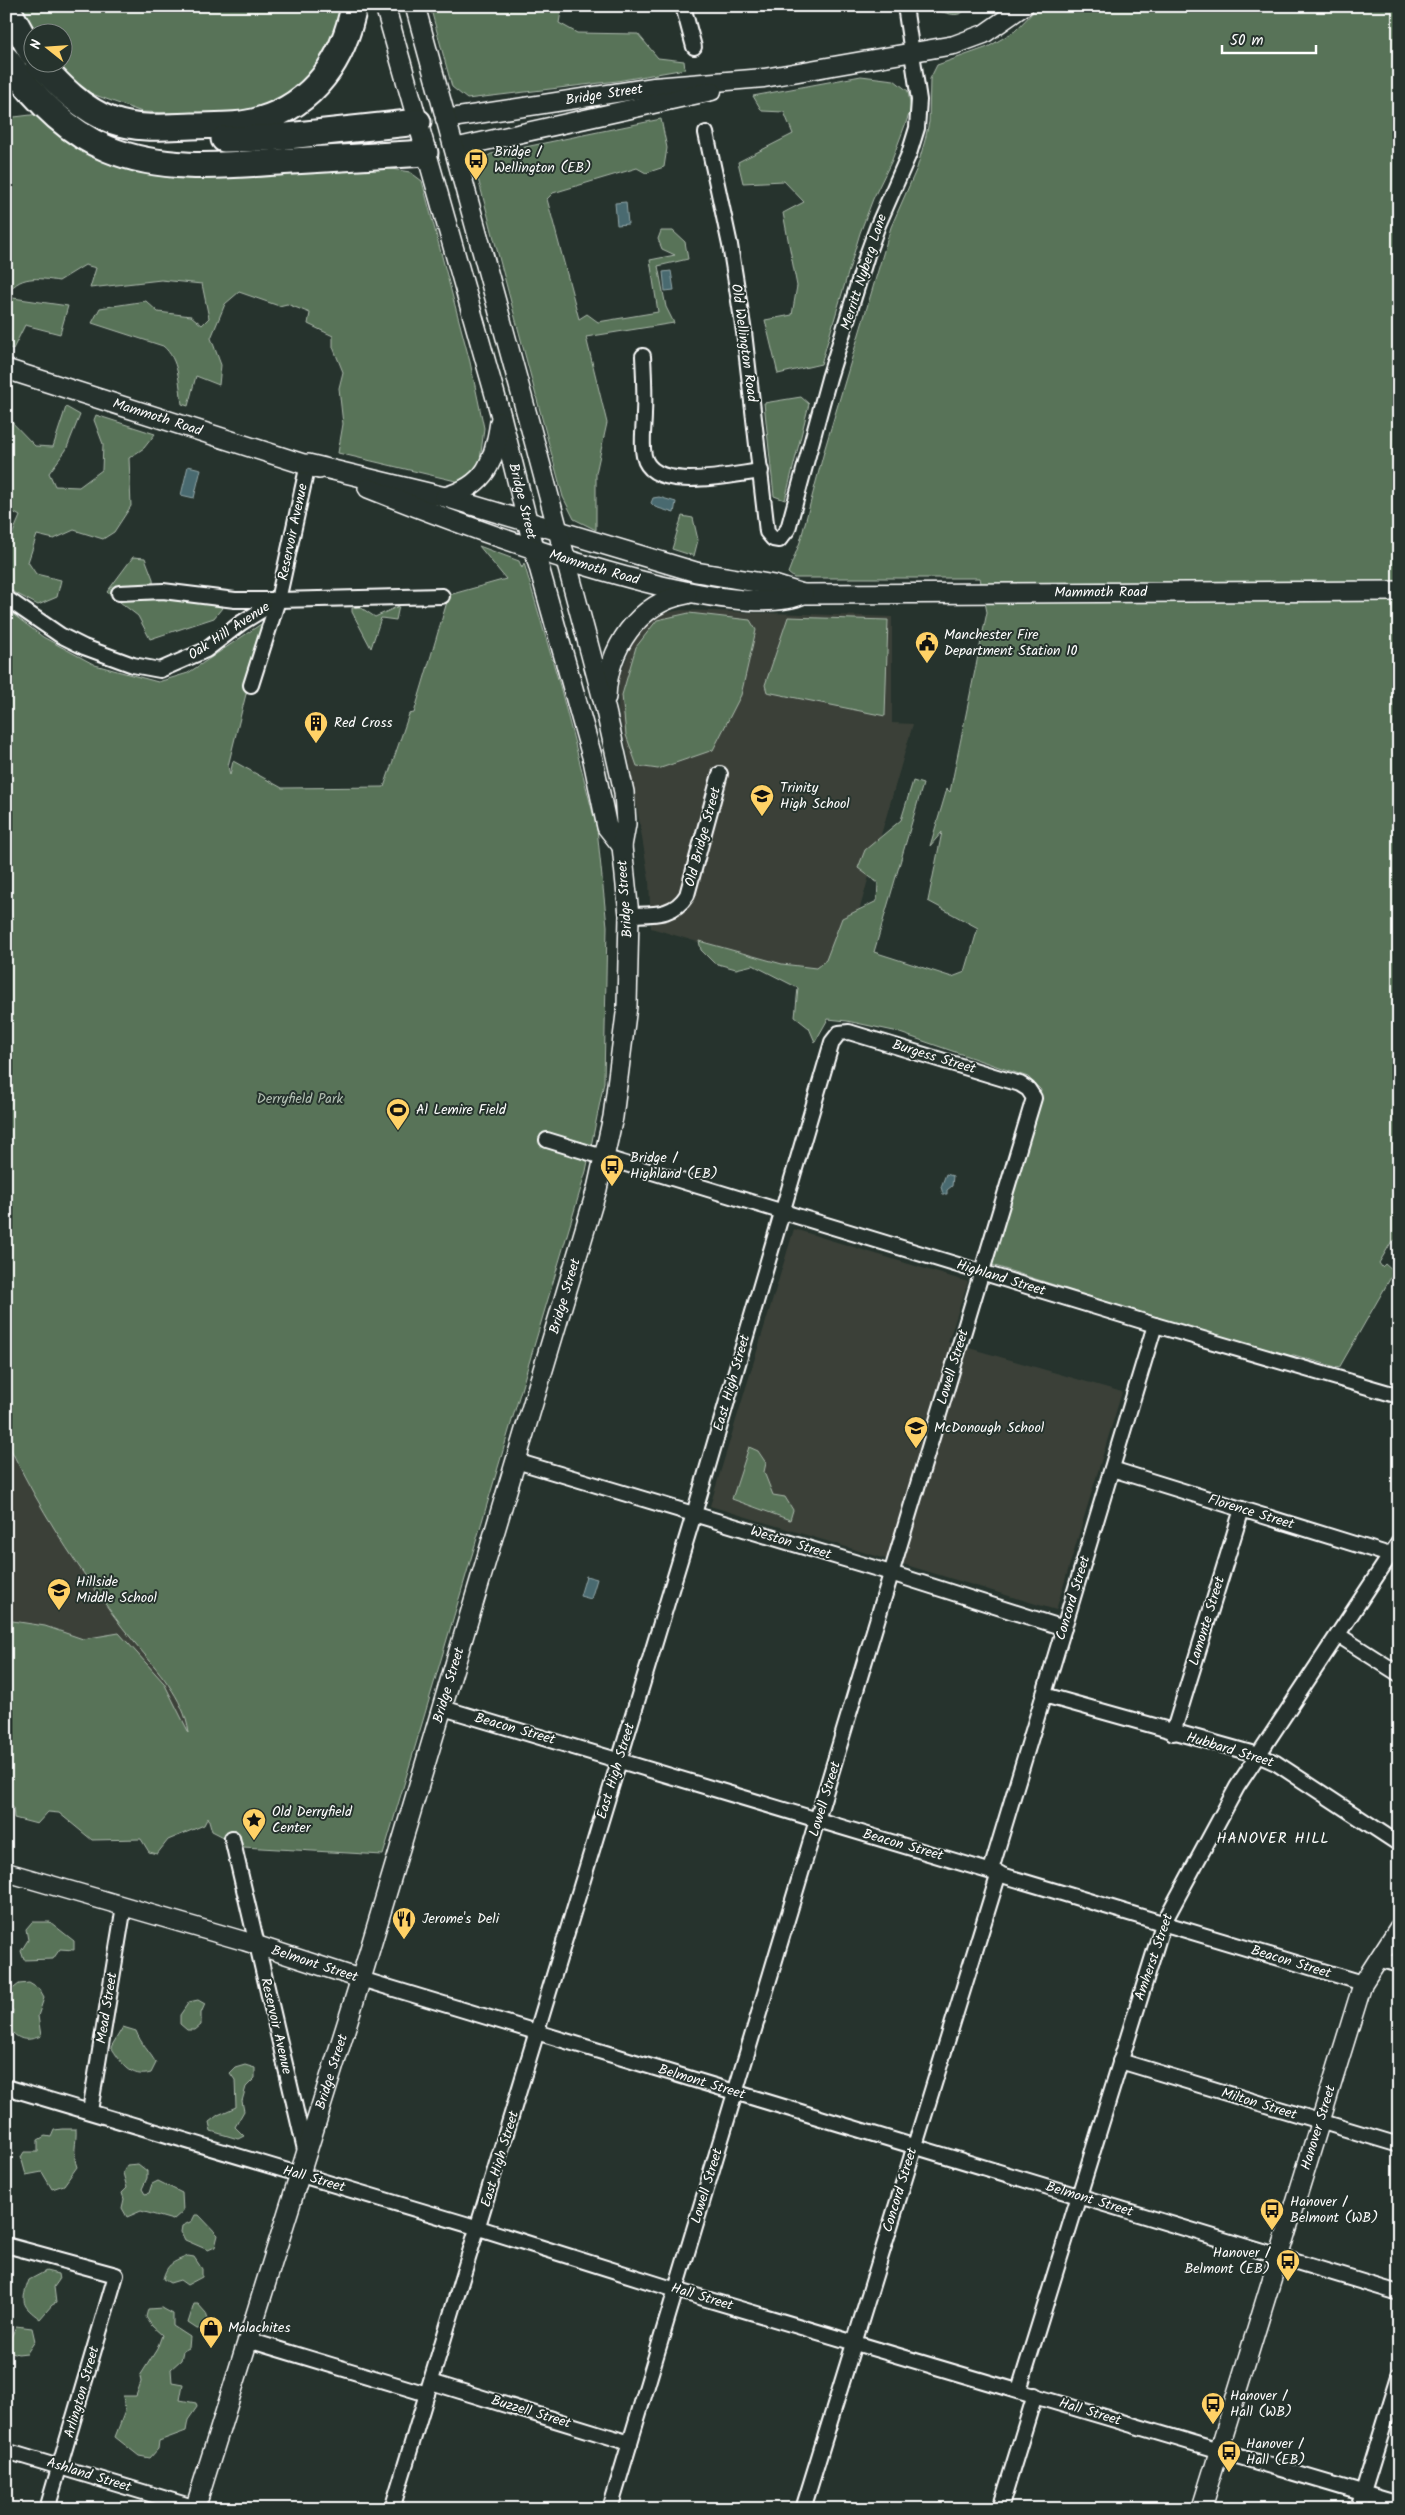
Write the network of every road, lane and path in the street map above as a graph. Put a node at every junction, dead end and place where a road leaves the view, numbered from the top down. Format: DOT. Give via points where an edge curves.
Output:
graph roads {
  1 [pos="6,6"];
  2 [pos="354,6"];
  3 [pos="385,6"];
  4 [pos="415,6"];
  5 [pos="683,6"];
  6 [pos="905,6"];
  7 [pos="1024,6"];
  8 [pos="22,35"];
  9 [pos="694,47"];
  10 [pos="912,52"];
  11 [pos="6,59"];
  12 [pos="47,72"];
  13 [pos="764,78"];
  14 [pos="445,119"];
  15 [pos="418,122"];
  16 [pos="143,128"];
  17 [pos="706,133"];
  18 [pos="454,148"];
  19 [pos="425,153"];
  20 [pos="643,356"];
  21 [pos="6,369"];
  22 [pos="501,416"];
  23 [pos="308,464"];
  24 [pos="761,470"];
  25 [pos="445,497"];
  26 [pos="528,521"];
  27 [pos="557,530"];
  28 [pos="784,536"];
  29 [pos="535,548"];
  30 [pos="564,558"];
  31 [pos="1399,591"];
  32 [pos="119,593"];
  33 [pos="689,594"];
  34 [pos="803,594"];
  35 [pos="442,596"];
  36 [pos="6,598"];
  37 [pos="278,600"];
  38 [pos="251,685"];
  39 [pos="606,711"];
  40 [pos="720,774"];
  41 [pos="622,846"];
  42 [pos="629,915"];
  43 [pos="839,1033"];
  44 [pos="1028,1089"];
  45 [pos="547,1140"];
  46 [pos="605,1158"];
  47 [pos="783,1212"];
  48 [pos="982,1273"];
  49 [pos="1155,1325"];
  50 [pos="1399,1396"];
  51 [pos="516,1461"];
  52 [pos="1112,1469"];
  53 [pos="1242,1509"];
  54 [pos="694,1514"];
  55 [pos="1399,1542"];
  56 [pos="1390,1555"];
  57 [pos="892,1573"];
  58 [pos="1064,1628"];
  59 [pos="1338,1635"];
  60 [pos="1399,1674"];
  61 [pos="1044,1695"];
  62 [pos="443,1708"];
  63 [pos="1173,1732"];
  64 [pos="1258,1755"];
  65 [pos="619,1760"];
  66 [pos="818,1820"];
  67 [pos="232,1838"];
  68 [pos="1399,1844"];
  69 [pos="995,1871"];
  70 [pos="6,1872"];
  71 [pos="124,1906"];
  72 [pos="1162,1924"];
  73 [pos="1399,1927"];
  74 [pos="255,1940"];
  75 [pos="1378,1959"];
  76 [pos="1399,1965"];
  77 [pos="361,1979"];
  78 [pos="1363,1983"];
  79 [pos="538,2033"];
  80 [pos="1120,2061"];
  81 [pos="6,2087"];
  82 [pos="735,2093"];
  83 [pos="90,2111"];
  84 [pos="1320,2122"];
  85 [pos="1399,2145"];
  86 [pos="914,2146"];
  87 [pos="306,2155"];
  88 [pos="300,2175"];
  89 [pos="1078,2195"];
  90 [pos="479,2228"];
  91 [pos="6,2245"];
  92 [pos="1279,2255"];
  93 [pos="676,2290"];
  94 [pos="1399,2293"];
  95 [pos="248,2340"];
  96 [pos="855,2342"];
  97 [pos="1399,2376"];
  98 [pos="429,2388"];
  99 [pos="1019,2390"];
  100 [pos="1035,2395"];
  101 [pos="630,2443"];
  102 [pos="1218,2450"];
  103 [pos="6,2451"];
  104 [pos="60,2466"];
  105 [pos="1363,2493"];
  106 [pos="1399,2504"];
  107 [pos="197,2508"];
  108 [pos="47,2509"];
  109 [pos="392,2509"];
  110 [pos="610,2509"];
  111 [pos="803,2509"];
  112 [pos="1000,2509"];
  113 [pos="1201,2509"];
  114 [pos="1358,2509"];
  1 -- 8 [label="highway"];
  2 -- 16 [label="highway" via="346,40 334,63 316,87 286,108 260,120 231,125"];
  3 -- 15 [label="main road"];
  4 -- 14 [label="main road"];
  5 -- 9 [label="street"];
  6 -- 10 [label="street, Merritt Nyberg Lane"];
  7 -- 10 [label="street, Bridge Street" via="999,26 969,41"];
  10 -- 13 [label="street, Bridge Street"];
  10 -- 28 [label="street, Merritt Nyberg Lane" via="919,100 914,142 867,255"];
  11 -- 19 [label="highway" via="20,79 58,117 107,149 141,160 216,166"];
  12 -- 16 [label="highway" via="84,106 112,120"];
  13 -- 14 [label="street, Bridge Street" via="654,87"];
  13 -- 18 [label="street, Bridge Street"];
  14 -- 15 [label="main road, Bridge Street"];
  14 -- 18 [label="main road, Bridge Street"];
  15 -- 16 [label="highway" via="269,138 198,139"];
  15 -- 19 [label="main road, Bridge Street"];
  17 -- 24 [label="street, Old Wellington Road" via="730,245"];
  18 -- 19 [label="main road, Bridge Street"];
  18 -- 27 [label="main road, Bridge Street"];
  19 -- 22 [label="main road, Bridge Street"];
  20 -- 24 [label="street" via="642,445 648,466 664,477 680,479"];
  21 -- 23 [label="main road, Mammoth Road"];
  22 -- 25 [label="main road" via="492,457 482,477 473,486"];
  22 -- 26 [label="main road, Bridge Street"];
  23 -- 25 [label="main road, Mammoth Road"];
  23 -- 29 [label="main road, Mammoth Road"];
  23 -- 37 [label="street, Reservoir Avenue"];
  24 -- 28 [label="street, Old Wellington Road" via="767,532 773,540"];
  25 -- 26 [label="main road, Mammoth Road"];
  26 -- 27 [label="main road, Mammoth Road"];
  26 -- 29 [label="main road, Bridge Street"];
  27 -- 29 [label="main road"];
  27 -- 30 [label="main road, Bridge Street"];
  27 -- 34 [label="main road, Mammoth Road" via="696,572 774,584"];
  29 -- 30 [label="main road, Mammoth Road"];
  29 -- 41 [label="main road, Bridge Street" via="590,750 607,827"];
  30 -- 33 [label="main road, Mammoth Road"];
  30 -- 39 [label="main road, Bridge Street"];
  31 -- 34 [label="main road, Mammoth Road"];
  32 -- 37 [label="street" via="163,591 235,600"];
  33 -- 34 [label="main road, Mammoth Road" via="749,600 790,600"];
  33 -- 39 [label="main road" via="660,603 639,619 619,642 609,669"];
  35 -- 37 [label="street, Oak Hill Avenue"];
  36 -- 37 [label="street, Oak Hill Avenue" via="60,635 84,647 133,665 160,670 206,650"];
  37 -- 38 [label="street, Reservoir Avenue"];
  39 -- 41 [label="main road, Bridge Street" via="624,792 626,824"];
  40 -- 42 [label="street, Old Bridge Street" via="684,900 672,911"];
  41 -- 42 [label="main road, Bridge Street"];
  42 -- 46 [label="main road, Bridge Street" via="624,1040"];
  43 -- 44 [label="street, Burgess Street" via="849,1032 938,1058"];
  43 -- 47 [label="street, East High Street" via="832,1042"];
  44 -- 48 [label="street, Lowell Street" via="1034,1098"];
  45 -- 46 [label="street, Highland Street"];
  46 -- 47 [label="street, Highland Street"];
  46 -- 51 [label="main road, Bridge Street"];
  47 -- 48 [label="street, Highland Street"];
  47 -- 54 [label="street, East High Street"];
  48 -- 49 [label="street, Highland Street"];
  48 -- 57 [label="street, Lowell Street"];
  49 -- 50 [label="street, Highland Street"];
  49 -- 52 [label="street, Concord Street"];
  51 -- 54 [label="street, Weston Street"];
  51 -- 62 [label="main road, Bridge Street"];
  52 -- 53 [label="street, Florence Street"];
  52 -- 58 [label="street, Concord Street"];
  53 -- 56 [label="street, Florence Street"];
  53 -- 63 [label="street, Lamonte Street"];
  54 -- 57 [label="street, Weston Street"];
  54 -- 65 [label="street, East High Street"];
  55 -- 56 [label="street, Amherst Street"];
  56 -- 59 [label="street, Amherst Street"];
  57 -- 58 [label="street, Weston Street"];
  57 -- 66 [label="street, Lowell Street"];
  58 -- 61 [label="street, Concord Street"];
  59 -- 60 [label="street"];
  59 -- 64 [label="street, Amherst Street"];
  61 -- 63 [label="street, Hubbard Street"];
  61 -- 69 [label="street, Concord Street"];
  62 -- 65 [label="street, Beacon Street"];
  62 -- 77 [label="main road, Bridge Street"];
  63 -- 64 [label="street, Hubbard Street"];
  64 -- 68 [label="street, Hubbard Street" via="1276,1763"];
  64 -- 72 [label="street, Amherst Street" via="1237,1786"];
  65 -- 66 [label="street, Beacon Street"];
  65 -- 79 [label="street, East High Street"];
  66 -- 69 [label="street, Beacon Street"];
  66 -- 82 [label="street, Lowell Street"];
  67 -- 74 [label="street, Reservoir Avenue"];
  69 -- 72 [label="street, Beacon Street"];
  69 -- 86 [label="street, Concord Street"];
  70 -- 71 [label="street, Belmont Street"];
  71 -- 74 [label="street, Belmont Street"];
  71 -- 83 [label="street, Mead Street"];
  72 -- 78 [label="street, Beacon Street"];
  72 -- 80 [label="street, Amherst Street"];
  73 -- 75 [label="street, Hanover Street"];
  74 -- 77 [label="street, Belmont Street"];
  74 -- 87 [label="street, Reservoir Avenue"];
  75 -- 76 [label="street"];
  75 -- 78 [label="street, Hanover Street"];
  77 -- 79 [label="street, Belmont Street"];
  77 -- 87 [label="main road, Bridge Street"];
  78 -- 84 [label="street, Hanover Street"];
  79 -- 82 [label="street, Belmont Street"];
  79 -- 90 [label="street, East High Street"];
  80 -- 84 [label="street, Milton Street"];
  80 -- 89 [label="street, Amherst Street"];
  81 -- 83 [label="street, Hall Street"];
  82 -- 86 [label="street, Belmont Street"];
  82 -- 93 [label="street, Lowell Street"];
  83 -- 88 [label="street, Hall Street"];
  84 -- 85 [label="street, Milton Street"];
  84 -- 92 [label="street, Hanover Street"];
  86 -- 89 [label="street, Belmont Street"];
  86 -- 96 [label="street, Concord Street"];
  87 -- 88 [label="main road, Bridge Street"];
  88 -- 90 [label="street, Hall Street"];
  88 -- 95 [label="main road, Bridge Street"];
  89 -- 92 [label="street, Belmont Street"];
  89 -- 99 [label="street, Amherst Street"];
  90 -- 93 [label="street, Hall Street"];
  90 -- 98 [label="street, East High Street"];
  91 -- 104 [label="street, Arlington Street" via="116,2275"];
  92 -- 94 [label="street, Belmont Street"];
  92 -- 102 [label="street, Hanover Street"];
  93 -- 96 [label="street, Hall Street"];
  93 -- 101 [label="street, Lowell Street"];
  95 -- 98 [label="street, Buzzell Street"];
  95 -- 107 [label="main road, Bridge Street"];
  96 -- 99 [label="street, Hall Street"];
  96 -- 111 [label="street, Concord Street"];
  97 -- 105 [label="street"];
  98 -- 101 [label="street, Buzzell Street"];
  98 -- 109 [label="street, East High Street"];
  99 -- 100 [label="street, Hall Street"];
  100 -- 102 [label="street, Hall Street"];
  100 -- 112 [label="street"];
  101 -- 110 [label="street, Lowell Street"];
  102 -- 105 [label="street, Hall Street"];
  102 -- 113 [label="street, Hanover Street"];
  103 -- 104 [label="street, Ashland Street"];
  104 -- 107 [label="street, Ashland Street"];
  104 -- 108 [label="street, Arlington Street"];
  105 -- 106 [label="street, Hall Street"];
  105 -- 114 [label="street"];
}
